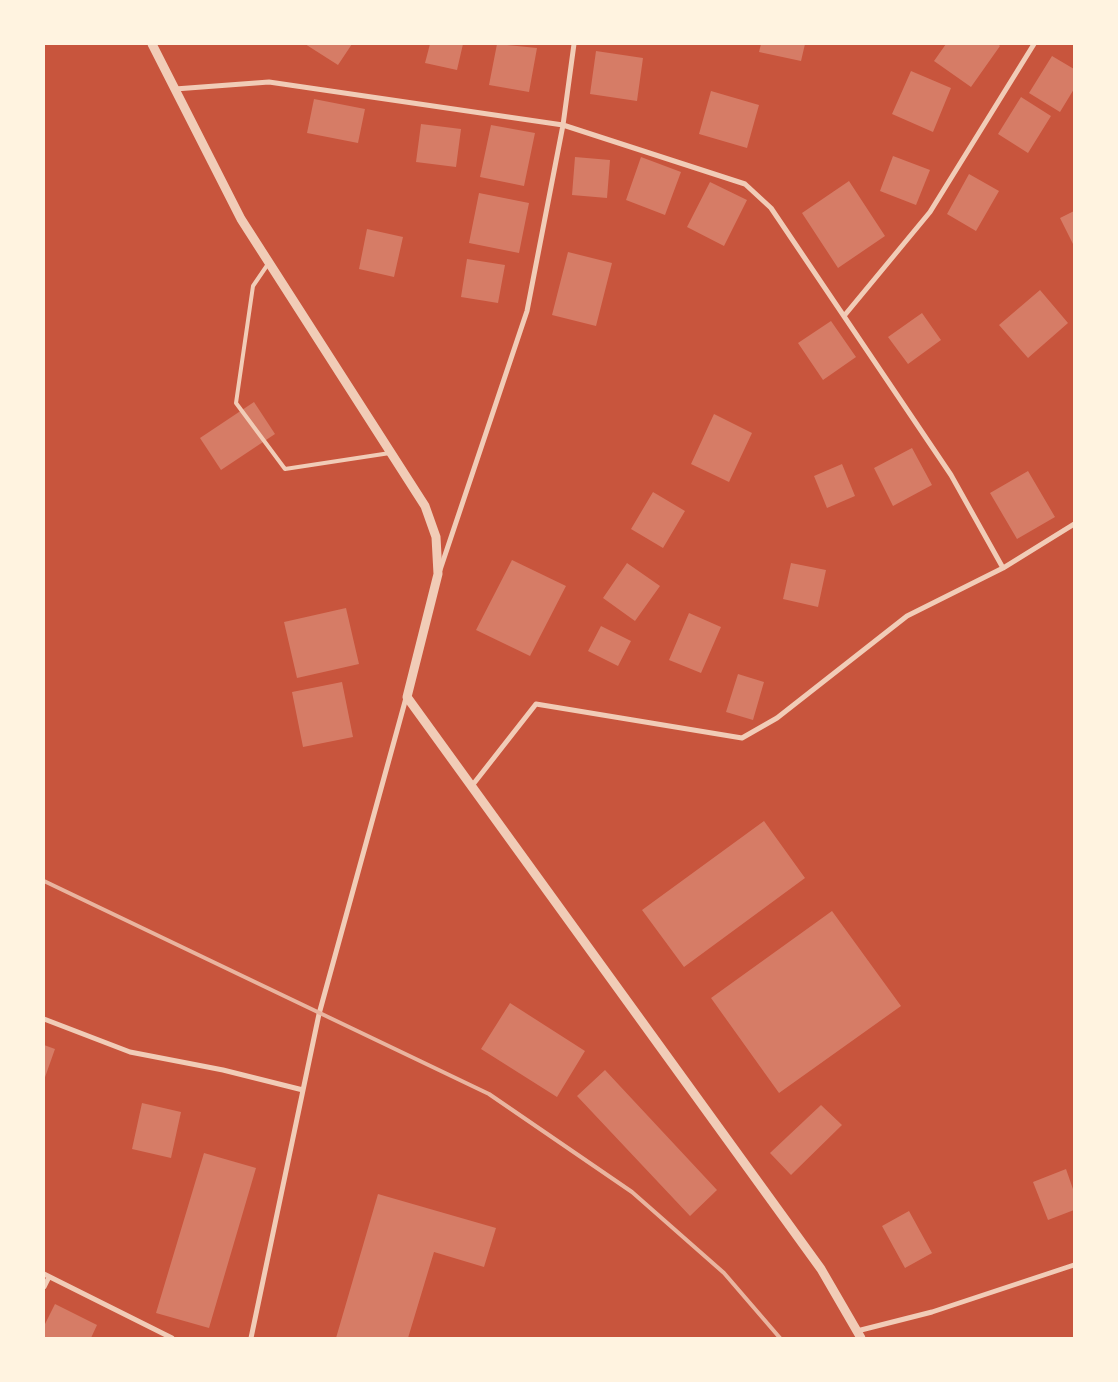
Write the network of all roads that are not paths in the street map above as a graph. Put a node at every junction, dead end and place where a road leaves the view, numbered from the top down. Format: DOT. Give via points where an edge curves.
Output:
graph roads {
  1 [pos="152,44"];
  2 [pos="574,44"];
  3 [pos="1034,44"];
  4 [pos="175,89"];
  5 [pos="563,126"];
  6 [pos="268,264"];
  7 [pos="844,316"];
  8 [pos="391,453"];
  9 [pos="1074,524"];
  10 [pos="1003,568"];
  11 [pos="438,574"];
  12 [pos="407,697"];
  13 [pos="471,786"];
  14 [pos="44,1020"];
  15 [pos="303,1090"];
  16 [pos="1074,1265"];
  17 [pos="46,1276"];
  18 [pos="44,1287"];
  19 [pos="859,1335"];
  20 [pos="172,1338"];
  21 [pos="251,1338"];
  1 -- 4 [label="street"];
  2 -- 5 [label="street"];
  3 -- 7 [label="street" via="930,212"];
  4 -- 5 [label="street" via="269,82"];
  4 -- 6 [label="street"];
  5 -- 7 [label="street" via="745,184 772,208"];
  5 -- 11 [label="street" via="527,311"];
  6 -- 8 [label="street"];
  6 -- 8 [label="lane" via="253,286 236,403 286,468"];
  7 -- 10 [label="street" via="951,475"];
  8 -- 11 [label="street" via="425,506 436,537"];
  9 -- 10 [label="street"];
  10 -- 13 [label="street" via="907,616 777,718 742,738 536,704"];
  11 -- 12 [label="street"];
  12 -- 13 [label="street"];
  12 -- 15 [label="street" via="319,1014"];
  13 -- 19 [label="street" via="821,1269"];
  14 -- 15 [label="street" via="130,1052"];
  15 -- 21 [label="street"];
  16 -- 19 [label="street"];
  17 -- 18 [label="street"];
  17 -- 20 [label="street"];
}
